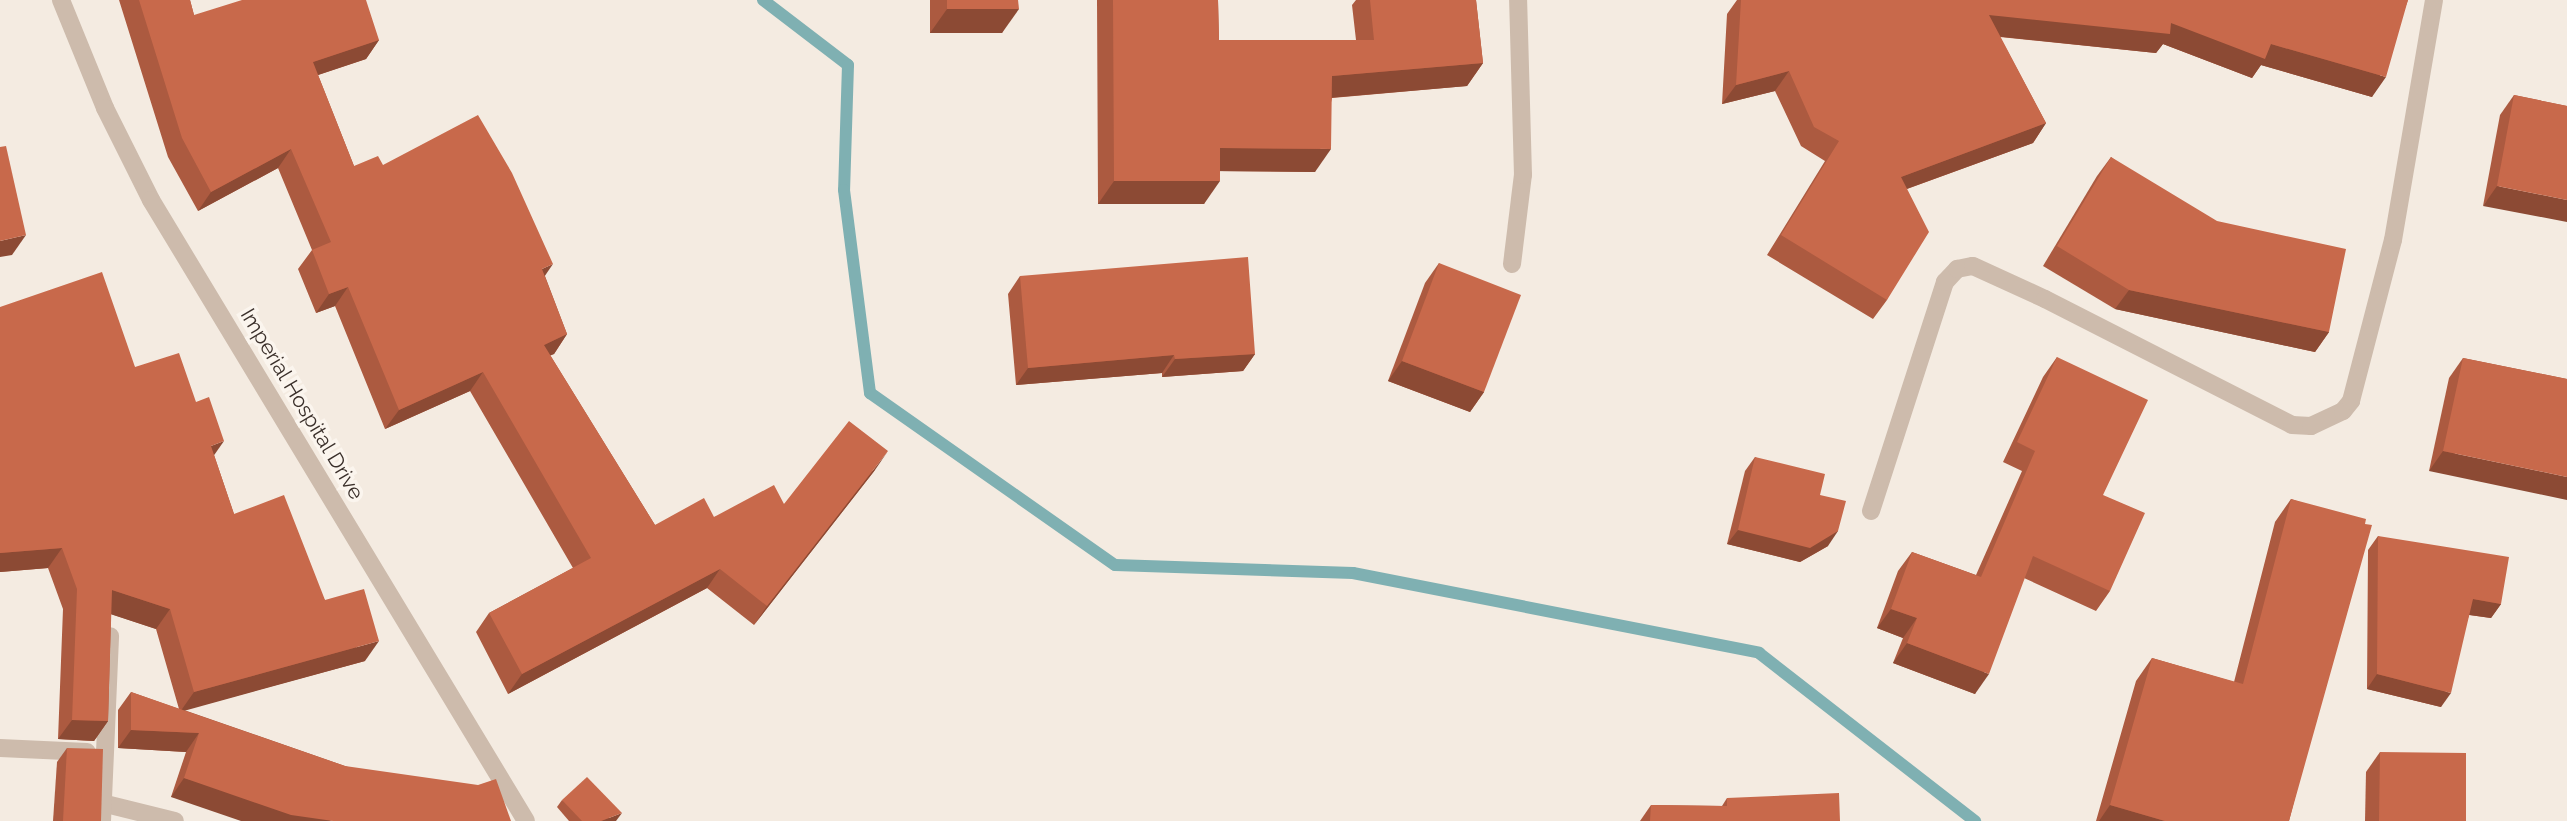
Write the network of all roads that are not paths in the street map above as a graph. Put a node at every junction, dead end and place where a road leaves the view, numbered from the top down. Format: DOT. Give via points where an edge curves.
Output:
graph roads {
  1 [pos="61,0"];
  2 [pos="1518,0"];
  3 [pos="2434,0"];
  4 [pos="1512,264"];
  5 [pos="1871,511"];
  6 [pos="110,626"];
  7 [pos="0,748"];
  8 [pos="108,753"];
  9 [pos="102,812"];
  10 [pos="175,821"];
  11 [pos="526,821"];
  1 -- 11 [label="street, Imperial Hospital Drive" via="105,108 151,200"];
  2 -- 4 [label="street" via="1523,175"];
  3 -- 5 [label="street" via="2393,240 2351,401 2343,411 2311,426 2292,425 1973,266 1945,282"];
  6 -- 8 [label="street"];
  7 -- 8 [label="street"];
  8 -- 9 [label="street"];
  9 -- 10 [label="street"];
}
